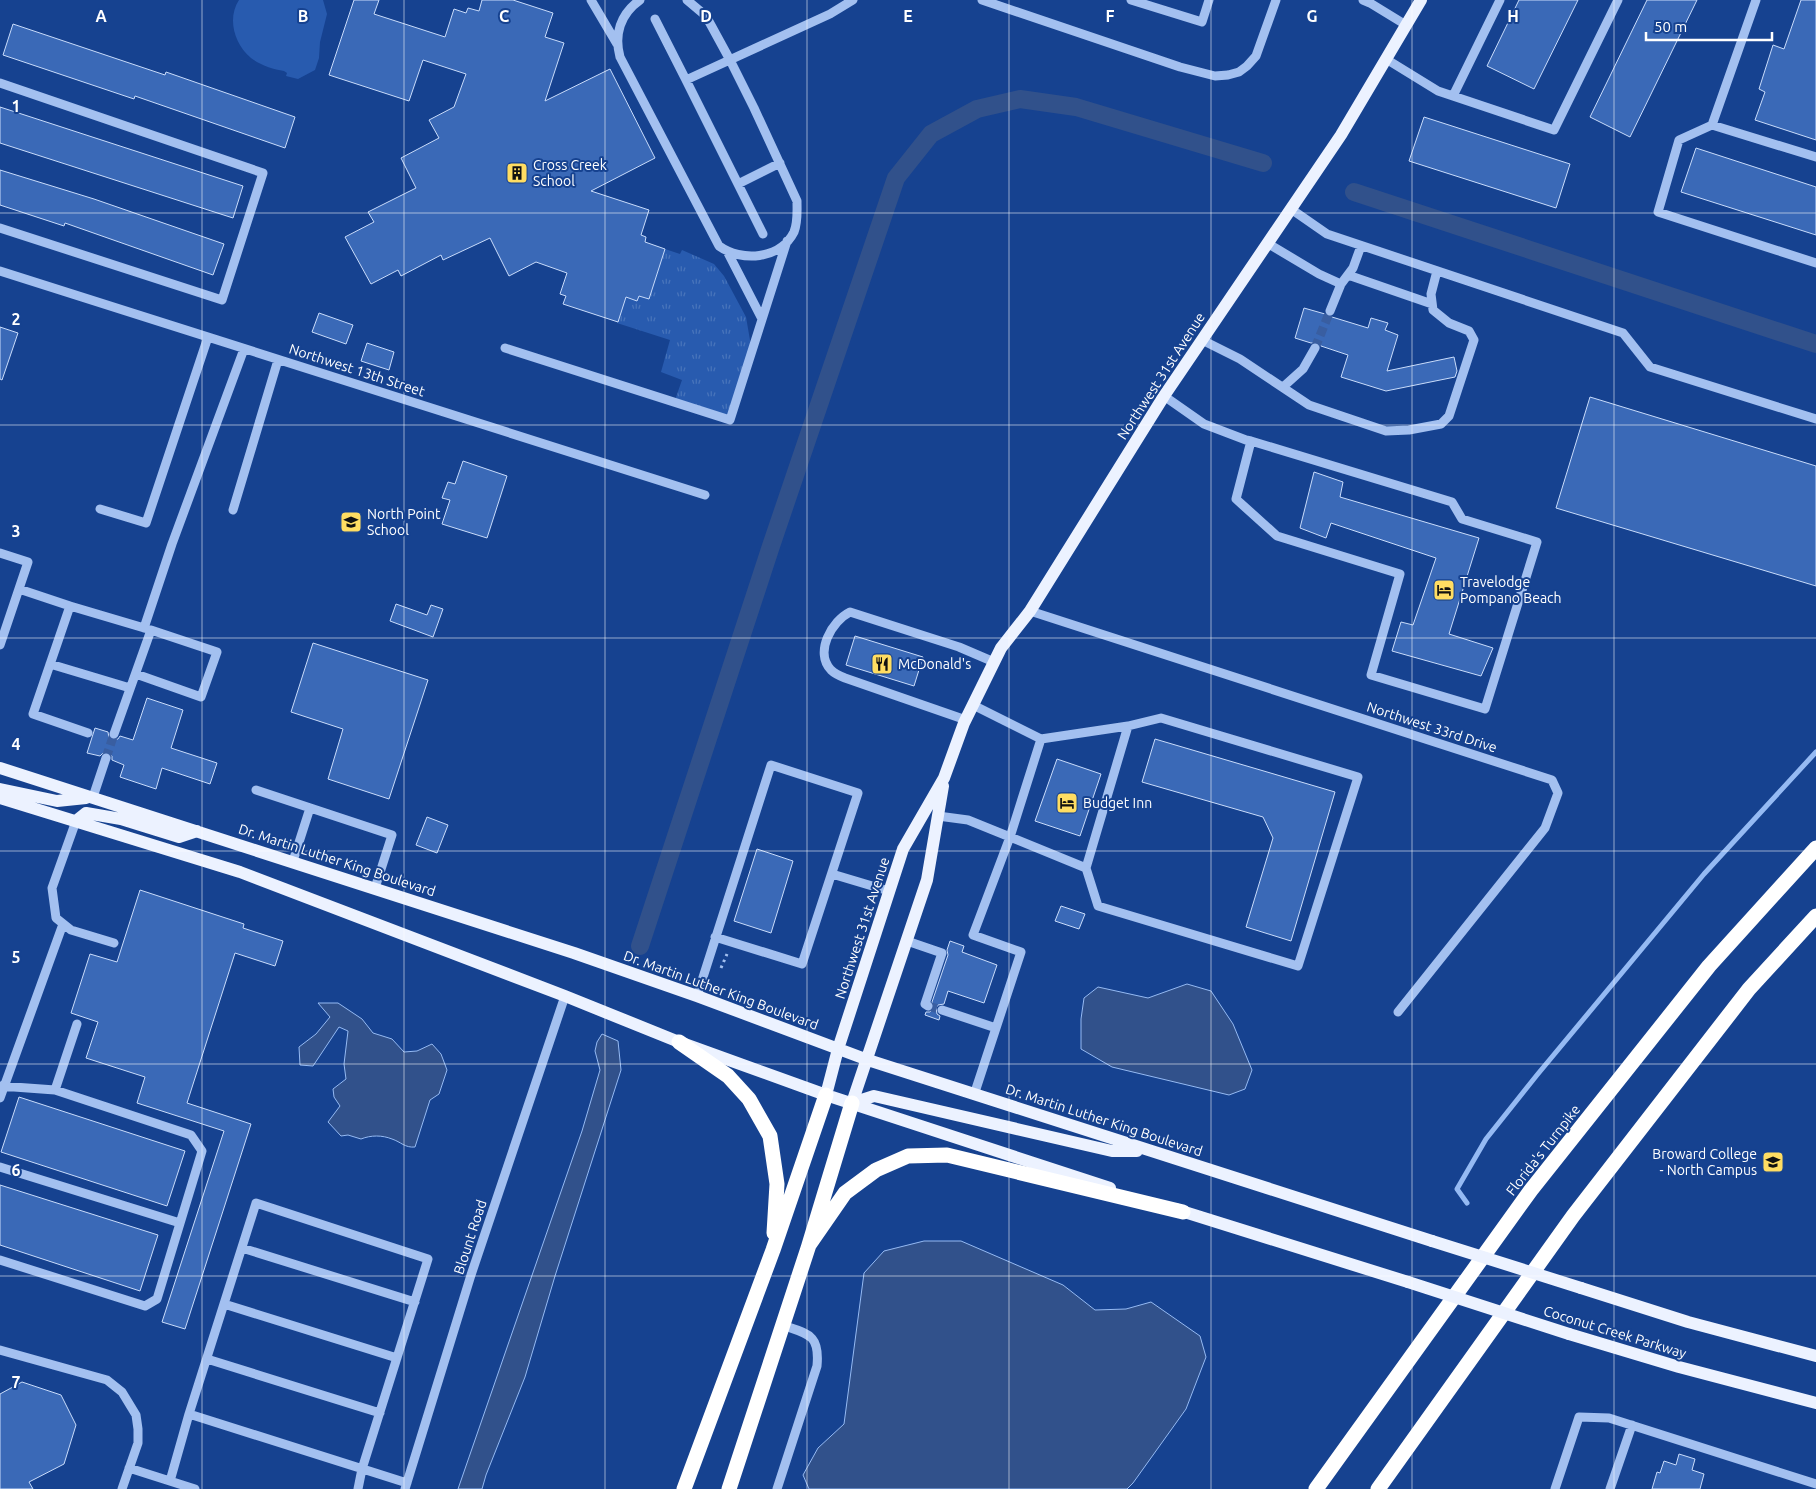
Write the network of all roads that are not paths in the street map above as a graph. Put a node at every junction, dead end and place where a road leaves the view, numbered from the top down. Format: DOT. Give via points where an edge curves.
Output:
graph roads {
  1 [pos="591,0"];
  2 [pos="640,0"];
  3 [pos="688,0"];
  4 [pos="982,0"];
  5 [pos="1132,0"];
  6 [pos="1209,0"];
  7 [pos="1276,0"];
  8 [pos="1363,0"];
  9 [pos="1421,0"];
  10 [pos="1500,0"];
  11 [pos="1618,0"];
  12 [pos="1756,0"];
  13 [pos="850,1"];
  14 [pos="1146,2"];
  15 [pos="655,19"];
  16 [pos="1406,25"];
  17 [pos="617,44"];
  18 [pos="1386,59"];
  19 [pos="730,60"];
  20 [pos="686,80"];
  21 [pos="0,83"];
  22 [pos="1453,96"];
  23 [pos="1712,124"];
  24 [pos="1816,157"];
  25 [pos="780,163"];
  26 [pos="738,184"];
  27 [pos="1290,209"];
  28 [pos="0,228"];
  29 [pos="763,234"];
  30 [pos="788,241"];
  31 [pos="1267,243"];
  32 [pos="1362,246"];
  33 [pos="728,253"];
  34 [pos="1816,263"];
  35 [pos="0,271"];
  36 [pos="1437,271"];
  37 [pos="1348,275"];
  38 [pos="1341,284"];
  39 [pos="1432,304"];
  40 [pos="1330,311"];
  41 [pos="762,319"];
  42 [pos="208,337"];
  43 [pos="1202,340"];
  44 [pos="505,348"];
  45 [pos="1315,348"];
  46 [pos="244,349"];
  47 [pos="278,360"];
  48 [pos="1283,387"];
  49 [pos="1164,396"];
  50 [pos="1816,419"];
  51 [pos="1251,441"];
  52 [pos="705,495"];
  53 [pos="100,509"];
  54 [pos="232,510"];
  55 [pos="0,553"];
  56 [pos="19,589"];
  57 [pos="70,606"];
  58 [pos="1030,611"];
  59 [pos="147,629"];
  60 [pos="0,645"];
  61 [pos="994,662"];
  62 [pos="50,664"];
  63 [pos="136,674"];
  64 [pos="130,688"];
  65 [pos="974,705"];
  66 [pos="966,720"];
  67 [pos="1128,726"];
  68 [pos="88,733"];
  69 [pos="114,734"];
  70 [pos="1041,739"];
  71 [pos="106,758"];
  72 [pos="0,768"];
  73 [pos="944,778"];
  74 [pos="0,789"];
  75 [pos="256,790"];
  76 [pos="93,797"];
  77 [pos="0,798"];
  78 [pos="310,808"];
  79 [pos="938,816"];
  80 [pos="76,821"];
  81 [pos="197,831"];
  82 [pos="1010,837"];
  83 [pos="1816,848"];
  84 [pos="293,861"];
  85 [pos="1086,868"];
  86 [pos="832,874"];
  87 [pos="375,888"];
  88 [pos="890,891"];
  89 [pos="1816,916"];
  90 [pos="63,924"];
  91 [pos="715,937"];
  92 [pos="907,941"];
  93 [pos="114,942"];
  94 [pos="565,996"];
  95 [pos="696,996"];
  96 [pos="928,1006"];
  97 [pos="942,1010"];
  98 [pos="1398,1012"];
  99 [pos="77,1024"];
  100 [pos="996,1028"];
  101 [pos="680,1042"];
  102 [pos="838,1049"];
  103 [pos="868,1060"];
  104 [pos="2,1086"];
  105 [pos="55,1090"];
  106 [pos="826,1095"];
  107 [pos="974,1095"];
  108 [pos="0,1098"];
  109 [pos="852,1103"];
  110 [pos="1148,1150"];
  111 [pos="0,1167"];
  112 [pos="1184,1212"];
  113 [pos="180,1223"];
  114 [pos="809,1245"];
  115 [pos="242,1248"];
  116 [pos="773,1250"];
  117 [pos="0,1260"];
  118 [pos="415,1302"];
  119 [pos="224,1304"];
  120 [pos="782,1325"];
  121 [pos="0,1350"];
  122 [pos="1816,1356"];
  123 [pos="397,1358"];
  124 [pos="207,1359"];
  125 [pos="1816,1404"];
  126 [pos="380,1413"];
  127 [pos="189,1414"];
  128 [pos="1632,1425"];
  129 [pos="129,1468"];
  130 [pos="362,1469"];
  131 [pos="170,1481"];
  132 [pos="1816,1484"];
  133 [pos="406,1486"];
  134 [pos="122,1489"];
  135 [pos="195,1489"];
  136 [pos="358,1489"];
  137 [pos="684,1489"];
  138 [pos="729,1489"];
  139 [pos="777,1489"];
  140 [pos="1316,1489"];
  141 [pos="1378,1489"];
  142 [pos="1556,1489"];
  143 [pos="1610,1489"];
  1 -- 17 [label="street"];
  2 -- 17 [label="street" via="620,22"];
  3 -- 19 [label="street" via="706,16"];
  4 -- 7 [label="street" via="1215,76 1239,72 1256,56"];
  5 -- 14 [label="street"];
  6 -- 14 [label="street" via="1202,22"];
  8 -- 16 [label="street"];
  9 -- 16 [label="main road, Northwest 31st Avenue"];
  10 -- 22 [label="street"];
  11 -- 22 [label="street" via="1554,130"];
  12 -- 23 [label="street"];
  13 -- 19 [label="street" via="830,14"];
  15 -- 20 [label="street"];
  16 -- 18 [label="main road, Northwest 31st Avenue"];
  17 -- 33 [label="street" via="620,57 718,246"];
  18 -- 22 [label="street"];
  18 -- 27 [label="main road, Northwest 31st Avenue" via="1341,135"];
  19 -- 20 [label="street"];
  19 -- 25 [label="street"];
  20 -- 26 [label="street"];
  21 -- 28 [label="street" via="263,173 222,300"];
  23 -- 24 [label="street"];
  23 -- 34 [label="street" via="1679,140 1658,212"];
  25 -- 26 [label="street"];
  25 -- 30 [label="street" via="797,201 797,223"];
  26 -- 29 [label="street"];
  27 -- 31 [label="main road, Northwest 31st Avenue"];
  27 -- 32 [label="street" via="1328,234"];
  30 -- 33 [label="street" via="778,250 755,257"];
  30 -- 41 [label="street"];
  31 -- 38 [label="street"];
  31 -- 43 [label="main road, Northwest 31st Avenue"];
  32 -- 36 [label="street"];
  32 -- 37 [label="street"];
  33 -- 41 [label="street"];
  35 -- 42 [label="street, Northwest 13th Street"];
  36 -- 39 [label="street"];
  36 -- 50 [label="street" via="1623,333 1650,367"];
  37 -- 38 [label="street"];
  37 -- 39 [label="street"];
  38 -- 40 [label="street"];
  39 -- 48 [label="street" via="1433,310 1449,323 1469,331 1474,340 1448,416 1441,424 1386,431 1309,405"];
  41 -- 44 [label="street" via="730,420"];
  42 -- 46 [label="street, Northwest 13th Street"];
  42 -- 53 [label="street" via="146,523"];
  43 -- 48 [label="street" via="1240,359"];
  43 -- 49 [label="main road, Northwest 31st Avenue"];
  45 -- 48 [label="street" via="1303,370"];
  46 -- 47 [label="street, Northwest 13th Street"];
  46 -- 59 [label="street" via="172,544"];
  47 -- 52 [label="street, Northwest 13th Street"];
  47 -- 54 [label="street"];
  49 -- 51 [label="street" via="1204,424"];
  49 -- 58 [label="main road, Northwest 31st Avenue"];
  51 -- 51 [label="street" via="1452,502 1462,520 1537,542 1485,709 1371,675 1400,574 1277,536 1236,499"];
  55 -- 56 [label="street" via="28,562"];
  56 -- 57 [label="street"];
  56 -- 60 [label="street"];
  57 -- 59 [label="street"];
  57 -- 62 [label="street"];
  58 -- 61 [label="main road, Northwest 31st Avenue"];
  58 -- 98 [label="street, Northwest 33rd Drive" via="1552,780 1558,793 1545,828"];
  59 -- 63 [label="street"];
  59 -- 63 [label="street" via="216,652 201,697"];
  61 -- 65 [label="main road, Northwest 31st Avenue"];
  61 -- 66 [label="street" via="959,647 850,612 836,621 830,630 825,656 830,669 836,674"];
  62 -- 64 [label="street"];
  62 -- 68 [label="street" via="33,714"];
  63 -- 64 [label="street"];
  64 -- 69 [label="street"];
  65 -- 66 [label="main road, Northwest 31st Avenue"];
  65 -- 70 [label="street"];
  66 -- 73 [label="main road, Northwest 31st Avenue"];
  67 -- 70 [label="street"];
  67 -- 85 [label="street"];
  67 -- 85 [label="street" via="1161,718 1358,778 1298,966 1098,906"];
  70 -- 82 [label="street"];
  71 -- 76 [label="street"];
  72 -- 76 [label="main road, Dr. Martin Luther King Boulevard"];
  73 -- 79 [label="main road, Northwest 31st Avenue"];
  73 -- 88 [label="main road, Northwest 31st Avenue" via="903,849"];
  74 -- 76 [label="main road" via="57,801"];
  75 -- 78 [label="street"];
  76 -- 81 [label="main road, Dr. Martin Luther King Boulevard"];
  77 -- 80 [label="main road"];
  78 -- 84 [label="street"];
  78 -- 87 [label="street" via="392,835"];
  79 -- 82 [label="street" via="968,820"];
  79 -- 92 [label="main road, Northwest 31st Avenue" via="927,880"];
  80 -- 81 [label="main road" via="86,814 121,819 179,837"];
  80 -- 90 [label="street" via="52,888 56,918"];
  80 -- 94 [label="main road" via="240,872"];
  81 -- 84 [label="main road, Dr. Martin Luther King Boulevard"];
  82 -- 85 [label="street"];
  82 -- 100 [label="street" via="973,935 1021,952"];
  83 -- 140 [label="highway, Florida's Turnpike" via="1709,966 1531,1190"];
  84 -- 87 [label="main road, Dr. Martin Luther King Boulevard"];
  86 -- 88 [label="street"];
  86 -- 91 [label="street" via="802,964"];
  86 -- 91 [label="street" via="858,792 771,765"];
  87 -- 95 [label="main road, Dr. Martin Luther King Boulevard"];
  88 -- 102 [label="main road, Northwest 31st Avenue"];
  89 -- 141 [label="highway" via="1749,990 1573,1216"];
  90 -- 93 [label="street" via="71,930"];
  90 -- 104 [label="street"];
  91 -- 95 [label="street"];
  92 -- 96 [label="street" via="942,953 925,1004"];
  92 -- 103 [label="main road, Northwest 31st Avenue"];
  94 -- 101 [label="main road"];
  94 -- 133 [label="street, Blount Road" via="474,1266"];
  95 -- 102 [label="main road, Dr. Martin Luther King Boulevard"];
  97 -- 100 [label="street"];
  99 -- 105 [label="street"];
  100 -- 107 [label="street"];
  101 -- 106 [label="main road"];
  101 -- 116 [label="highway" via="728,1076 749,1099 770,1136 777,1184"];
  102 -- 103 [label="main road, Dr. Martin Luther King Boulevard"];
  102 -- 106 [label="main road, Northwest 31st Avenue"];
  103 -- 107 [label="main road, Dr. Martin Luther King Boulevard"];
  103 -- 109 [label="main road, Northwest 31st Avenue"];
  104 -- 105 [label="street"];
  104 -- 108 [label="street"];
  105 -- 113 [label="street" via="191,1134 202,1151"];
  106 -- 109 [label="main road"];
  106 -- 116 [label="highway"];
  107 -- 110 [label="main road, Dr. Martin Luther King Boulevard"];
  109 -- 110 [label="main road" via="874,1096 1112,1151"];
  109 -- 112 [label="main road"];
  109 -- 114 [label="highway"];
  110 -- 122 [label="main road, Dr. Martin Luther King Boulevard, bridge" via="1688,1322"];
  111 -- 113 [label="street"];
  112 -- 114 [label="highway" via="947,1155 908,1156 876,1170 844,1193"];
  112 -- 125 [label="main road, Coconut Creek Parkway, bridge" via="1679,1368"];
  113 -- 117 [label="street" via="156,1299 145,1306"];
  114 -- 120 [label="highway"];
  115 -- 118 [label="street"];
  115 -- 118 [label="street" via="256,1204 428,1259"];
  115 -- 119 [label="street"];
  116 -- 137 [label="highway"];
  118 -- 123 [label="street"];
  119 -- 123 [label="street"];
  119 -- 124 [label="street"];
  120 -- 138 [label="highway"];
  120 -- 139 [label="street" via="810,1334 818,1354 817,1366"];
  121 -- 129 [label="street" via="106,1380 122,1392 136,1415 138,1429 138,1443"];
  123 -- 126 [label="street"];
  124 -- 126 [label="street"];
  124 -- 127 [label="street"];
  126 -- 130 [label="street"];
  127 -- 130 [label="street"];
  127 -- 131 [label="street"];
  128 -- 132 [label="street"];
  128 -- 142 [label="street" via="1609,1418 1579,1416"];
  128 -- 143 [label="street"];
  129 -- 131 [label="street"];
  129 -- 134 [label="street"];
  130 -- 133 [label="street"];
  130 -- 136 [label="street"];
  131 -- 135 [label="street"];
}
